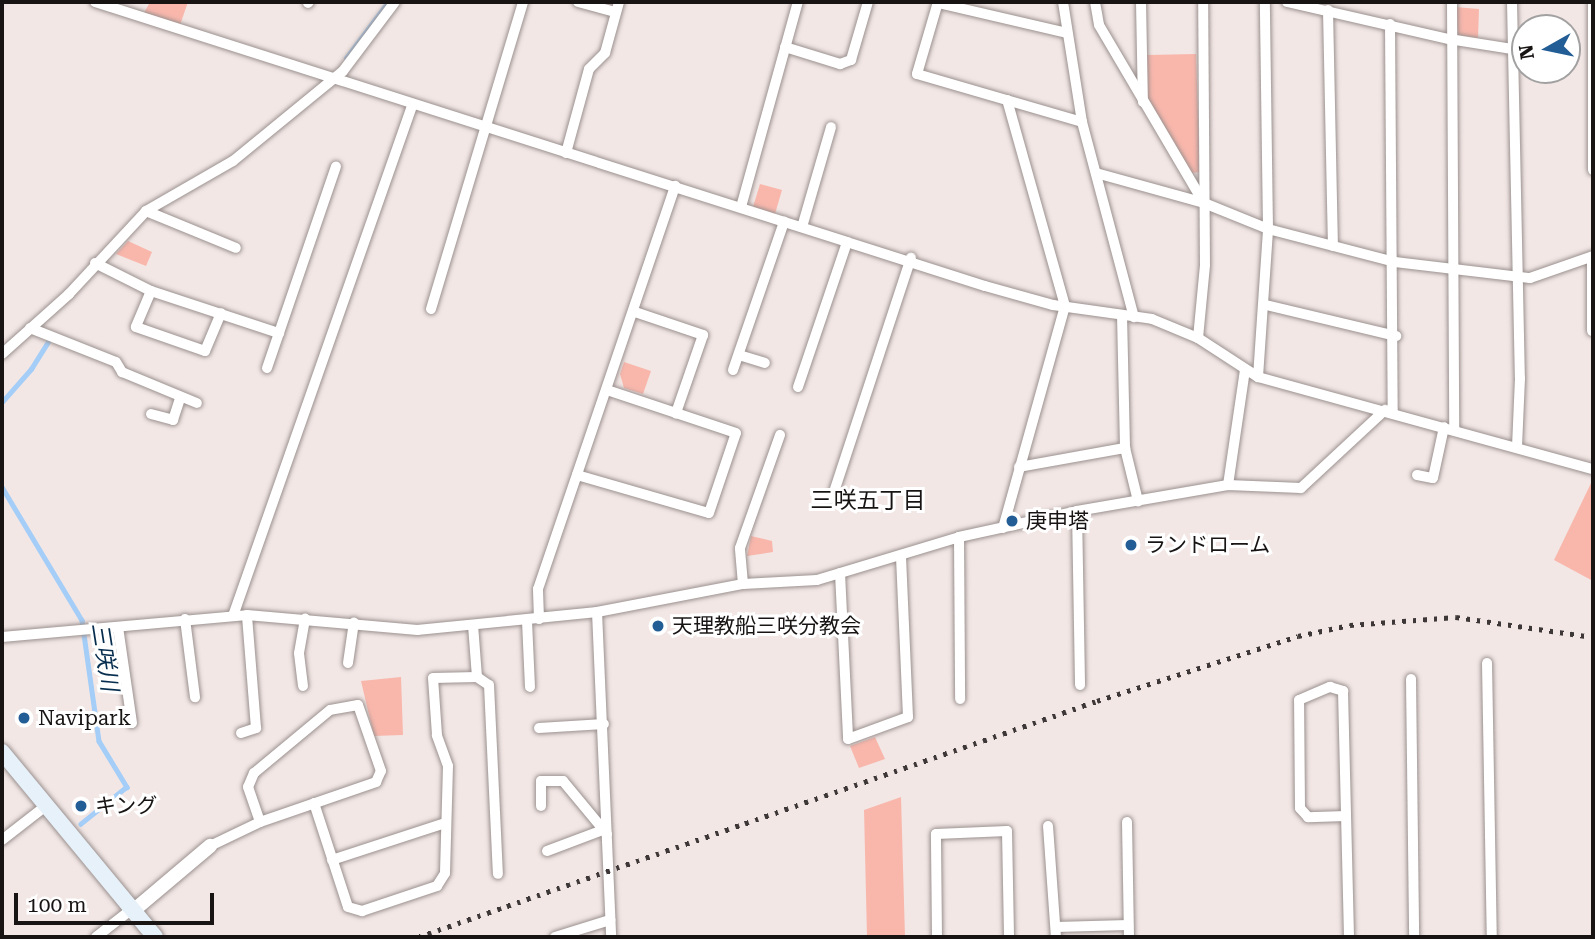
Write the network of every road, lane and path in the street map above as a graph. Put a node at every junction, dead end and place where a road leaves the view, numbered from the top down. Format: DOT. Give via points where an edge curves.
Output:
graph roads {
  1 [pos="95,2"];
  2 [pos="395,2"];
  3 [pos="523,2"];
  4 [pos="578,2"];
  5 [pos="798,2"];
  6 [pos="868,2"];
  7 [pos="938,2"];
  8 [pos="1063,2"];
  9 [pos="1095,2"];
  10 [pos="1141,2"];
  11 [pos="1203,2"];
  12 [pos="1265,2"];
  13 [pos="1287,2"];
  14 [pos="1452,2"];
  15 [pos="1593,2"];
  16 [pos="617,7"];
  17 [pos="1328,10"];
  18 [pos="1390,24"];
  19 [pos="1067,33"];
  20 [pos="1450,39"];
  21 [pos="785,47"];
  22 [pos="1511,48"];
  23 [pos="332,79"];
  24 [pos="1513,84"];
  25 [pos="1007,100"];
  26 [pos="1143,105"];
  27 [pos="412,106"];
  28 [pos="1082,122"];
  29 [pos="831,127"];
  30 [pos="486,128"];
  31 [pos="566,153"];
  32 [pos="336,166"];
  33 [pos="1593,170"];
  34 [pos="1096,173"];
  35 [pos="675,187"];
  36 [pos="1204,203"];
  37 [pos="741,207"];
  38 [pos="146,211"];
  39 [pos="784,222"];
  40 [pos="802,227"];
  41 [pos="1268,229"];
  42 [pos="847,242"];
  43 [pos="1333,246"];
  44 [pos="236,248"];
  45 [pos="1593,256"];
  46 [pos="911,260"];
  47 [pos="1395,262"];
  48 [pos="95,263"];
  49 [pos="1455,271"];
  50 [pos="1518,278"];
  51 [pos="151,291"];
  52 [pos="1266,305"];
  53 [pos="1065,306"];
  54 [pos="431,309"];
  55 [pos="635,312"];
  56 [pos="221,313"];
  57 [pos="1128,316"];
  58 [pos="30,327"];
  59 [pos="1592,331"];
  60 [pos="279,333"];
  61 [pos="1396,336"];
  62 [pos="1198,338"];
  63 [pos="2,354"];
  64 [pos="739,355"];
  65 [pos="765,363"];
  66 [pos="267,368"];
  67 [pos="733,370"];
  68 [pos="1245,370"];
  69 [pos="1258,377"];
  70 [pos="798,387"];
  71 [pos="607,390"];
  72 [pos="180,397"];
  73 [pos="197,403"];
  74 [pos="1389,411"];
  75 [pos="676,413"];
  76 [pos="151,414"];
  77 [pos="1449,429"];
  78 [pos="780,435"];
  79 [pos="1517,446"];
  80 [pos="1125,448"];
  81 [pos="1019,467"];
  82 [pos="1593,469"];
  83 [pos="577,475"];
  84 [pos="1417,475"];
  85 [pos="1228,485"];
  86 [pos="832,498"];
  87 [pos="1138,500"];
  88 [pos="1077,511"];
  89 [pos="1003,528"];
  90 [pos="959,537"];
  91 [pos="901,555"];
  92 [pos="840,573"];
  93 [pos="744,584"];
  94 [pos="597,612"];
  95 [pos="247,615"];
  96 [pos="233,616"];
  97 [pos="185,619"];
  98 [pos="305,619"];
  99 [pos="533,620"];
  100 [pos="354,622"];
  101 [pos="473,625"];
  102 [pos="118,627"];
  103 [pos="2,637"];
  104 [pos="348,663"];
  105 [pos="1487,663"];
  106 [pos="477,677"];
  107 [pos="1411,678"];
  108 [pos="1080,685"];
  109 [pos="303,686"];
  110 [pos="530,687"];
  111 [pos="195,697"];
  112 [pos="960,699"];
  113 [pos="132,723"];
  114 [pos="604,724"];
  115 [pos="539,728"];
  116 [pos="241,733"];
  117 [pos="2,752"];
  118 [pos="314,803"];
  119 [pos="47,805"];
  120 [pos="541,806"];
  121 [pos="1346,816"];
  122 [pos="260,822"];
  123 [pos="1126,822"];
  124 [pos="445,823"];
  125 [pos="1048,826"];
  126 [pos="605,832"];
  127 [pos="2,841"];
  128 [pos="210,846"];
  129 [pos="547,851"];
  130 [pos="332,860"];
  131 [pos="498,874"];
  132 [pos="133,910"];
  133 [pos="610,920"];
  134 [pos="1128,925"];
  135 [pos="1056,932"];
  136 [pos="96,937"];
  137 [pos="155,937"];
  138 [pos="555,937"];
  139 [pos="611,937"];
  140 [pos="937,937"];
  141 [pos="1009,937"];
  142 [pos="1129,937"];
  143 [pos="1349,937"];
  144 [pos="1414,937"];
  145 [pos="1492,937"];
  1 -- 23 [label="street"];
  2 -- 23 [label="street"];
  3 -- 30 [label="street"];
  4 -- 16 [label="street"];
  5 -- 21 [label="street"];
  6 -- 21 [label="street" via="851,60 840,64"];
  7 -- 19 [label="street"];
  7 -- 25 [label="street" via="917,74"];
  8 -- 19 [label="street"];
  9 -- 26 [label="street" via="1099,25"];
  10 -- 26 [label="street"];
  11 -- 36 [label="street"];
  12 -- 41 [label="street"];
  13 -- 17 [label="street"];
  14 -- 20 [label="street"];
  15 -- 33 [label="street"];
  16 -- 31 [label="street" via="605,53 589,69"];
  17 -- 18 [label="street"];
  17 -- 43 [label="street"];
  18 -- 20 [label="street"];
  18 -- 47 [label="street"];
  19 -- 28 [label="street"];
  20 -- 22 [label="street"];
  20 -- 49 [label="street"];
  21 -- 37 [label="street"];
  23 -- 27 [label="street"];
  23 -- 38 [label="street" via="233,161"];
  24 -- 50 [label="street"];
  25 -- 28 [label="street"];
  25 -- 53 [label="street"];
  26 -- 36 [label="street"];
  27 -- 30 [label="street"];
  27 -- 96 [label="street"];
  28 -- 34 [label="street"];
  29 -- 40 [label="street"];
  30 -- 31 [label="street"];
  30 -- 54 [label="street"];
  31 -- 35 [label="street"];
  32 -- 60 [label="street"];
  34 -- 36 [label="street"];
  34 -- 57 [label="street"];
  35 -- 37 [label="street"];
  35 -- 55 [label="street"];
  36 -- 41 [label="street"];
  36 -- 62 [label="street" via="1205,265"];
  37 -- 39 [label="street"];
  38 -- 44 [label="street"];
  38 -- 48 [label="street"];
  39 -- 40 [label="street"];
  39 -- 64 [label="street"];
  40 -- 42 [label="street"];
  41 -- 43 [label="street"];
  41 -- 52 [label="street"];
  42 -- 46 [label="street"];
  42 -- 70 [label="street"];
  43 -- 47 [label="street"];
  45 -- 50 [label="street" via="1543,276"];
  45 -- 59 [label="street"];
  46 -- 53 [label="street"];
  46 -- 86 [label="street"];
  47 -- 49 [label="street"];
  47 -- 61 [label="street"];
  48 -- 51 [label="street"];
  48 -- 58 [label="street" via="69,294"];
  49 -- 50 [label="street"];
  49 -- 77 [label="street"];
  50 -- 79 [label="street"];
  51 -- 56 [label="street"];
  51 -- 56 [label="street" via="136,327 205,351"];
  52 -- 61 [label="street"];
  52 -- 69 [label="street"];
  53 -- 57 [label="street"];
  53 -- 81 [label="street"];
  55 -- 71 [label="street"];
  55 -- 75 [label="street" via="704,335"];
  56 -- 60 [label="street"];
  57 -- 62 [label="street"];
  57 -- 80 [label="street"];
  58 -- 63 [label="street"];
  58 -- 72 [label="street" via="116,362 122,372"];
  60 -- 66 [label="street"];
  61 -- 74 [label="street"];
  62 -- 68 [label="street"];
  64 -- 65 [label="street"];
  64 -- 67 [label="street"];
  68 -- 69 [label="street"];
  68 -- 85 [label="street"];
  69 -- 74 [label="street"];
  71 -- 75 [label="street"];
  71 -- 83 [label="street"];
  72 -- 73 [label="street"];
  72 -- 76 [label="street" via="173,420"];
  74 -- 77 [label="street"];
  74 -- 85 [label="street" via="1301,488"];
  75 -- 83 [label="street" via="736,433 709,513"];
  77 -- 79 [label="street"];
  77 -- 84 [label="street" via="1433,478"];
  78 -- 93 [label="street" via="740,548"];
  79 -- 82 [label="street"];
  80 -- 81 [label="street"];
  80 -- 87 [label="street"];
  81 -- 89 [label="street"];
  83 -- 99 [label="street" via="538,589"];
  85 -- 87 [label="street"];
  87 -- 88 [label="street"];
  88 -- 89 [label="street"];
  88 -- 108 [label="street"];
  89 -- 90 [label="street"];
  90 -- 91 [label="street"];
  90 -- 112 [label="street"];
  91 -- 92 [label="street"];
  91 -- 92 [label="street" via="908,717 848,739"];
  92 -- 93 [label="street" via="804,582"];
  93 -- 94 [label="street"];
  94 -- 99 [label="street"];
  94 -- 114 [label="street"];
  95 -- 96 [label="street"];
  95 -- 98 [label="street"];
  95 -- 116 [label="street" via="256,729"];
  96 -- 97 [label="street"];
  97 -- 102 [label="street"];
  97 -- 111 [label="street"];
  98 -- 100 [label="street"];
  98 -- 109 [label="street" via="299,653"];
  99 -- 101 [label="street"];
  99 -- 110 [label="street"];
  100 -- 101 [label="street" via="417,630"];
  100 -- 104 [label="street"];
  101 -- 106 [label="street"];
  102 -- 103 [label="street"];
  102 -- 113 [label="street"];
  105 -- 145 [label="street"];
  106 -- 124 [label="street" via="433,678 437,735 449,766"];
  106 -- 131 [label="street" via="489,685"];
  107 -- 144 [label="street"];
  114 -- 115 [label="street"];
  114 -- 126 [label="street"];
  117 -- 119 [label="main road"];
  118 -- 122 [label="street"];
  118 -- 122 [label="street" via="380,778 358,705 330,710 254,773 248,787"];
  118 -- 130 [label="street"];
  119 -- 127 [label="street"];
  119 -- 132 [label="main road"];
  120 -- 126 [label="street" via="541,781 563,781"];
  121 -- 121 [label="street" via="1308,817 1300,808 1299,700 1330,687 1343,691"];
  121 -- 143 [label="street"];
  122 -- 128 [label="street"];
  123 -- 134 [label="street"];
  124 -- 130 [label="street"];
  124 -- 130 [label="street" via="443,881 425,890 355,910 348,907"];
  125 -- 135 [label="street"];
  126 -- 129 [label="street"];
  126 -- 133 [label="street"];
  128 -- 132 [label="street"];
  132 -- 136 [label="street"];
  132 -- 137 [label="main road"];
  133 -- 138 [label="street"];
  133 -- 139 [label="street"];
  134 -- 135 [label="street"];
  134 -- 142 [label="street"];
  140 -- 141 [label="street" via="936,834 1006,831"];
}
